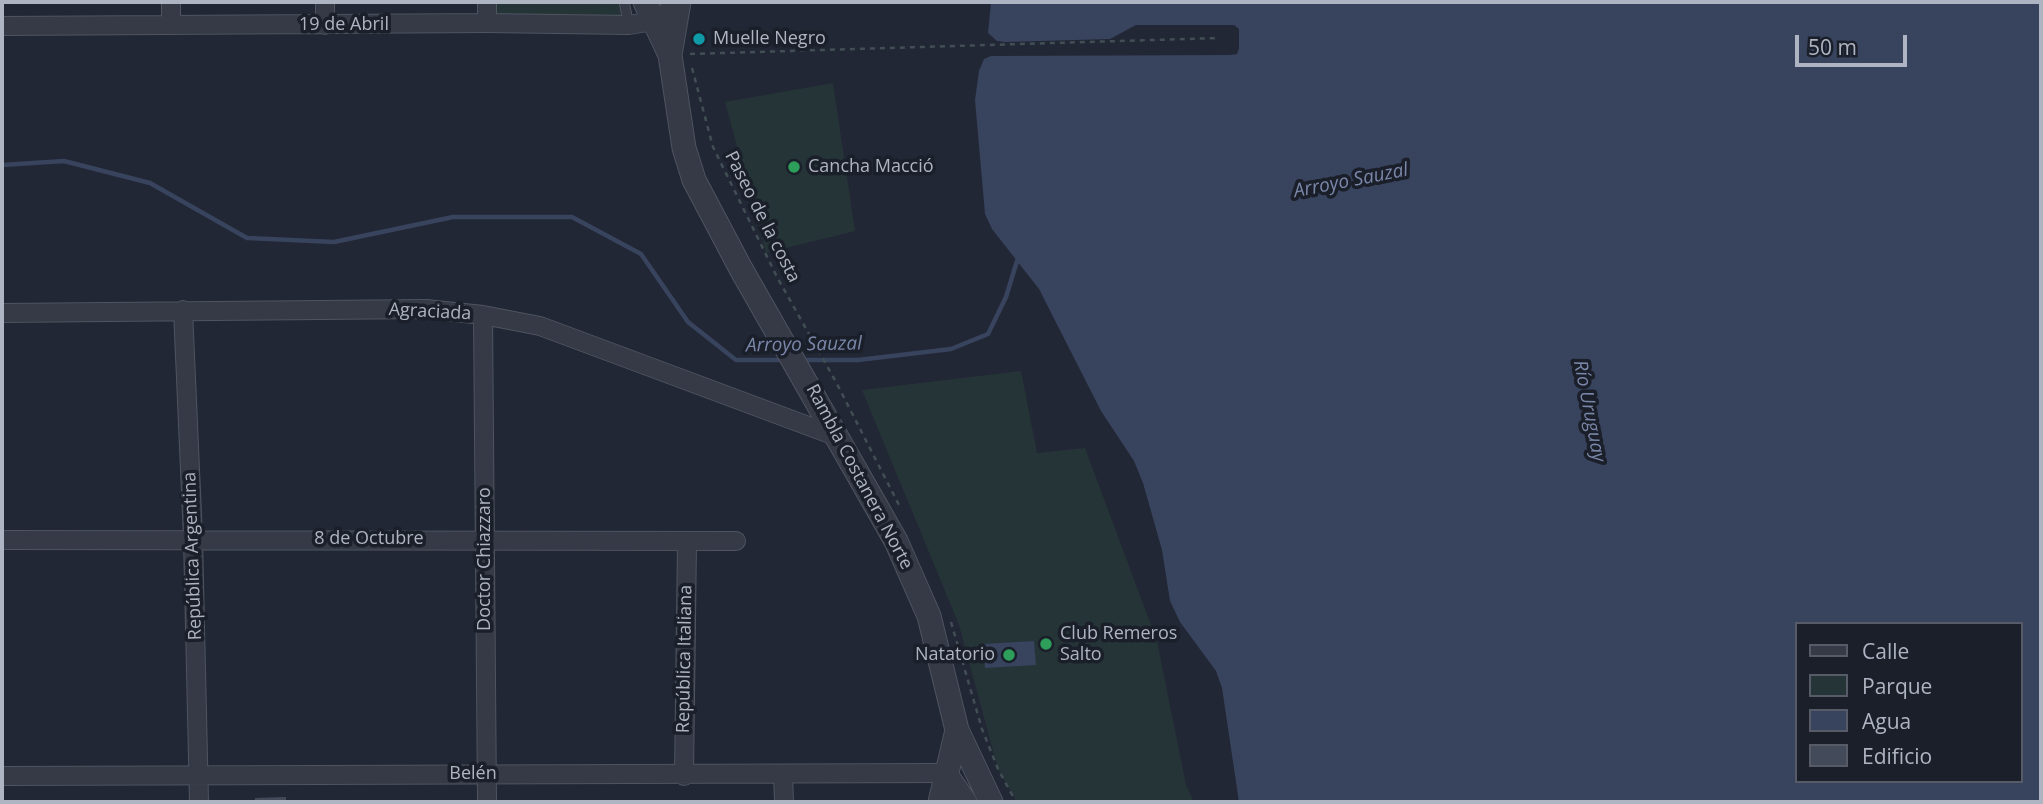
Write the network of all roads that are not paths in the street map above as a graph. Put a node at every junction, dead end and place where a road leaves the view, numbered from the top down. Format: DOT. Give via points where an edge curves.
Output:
graph roads {
  1 [pos="171,2"];
  2 [pos="325,2"];
  3 [pos="487,2"];
  4 [pos="624,2"];
  5 [pos="679,2"];
  6 [pos="650,11"];
  7 [pos="487,23"];
  8 [pos="171,24"];
  9 [pos="325,25"];
  10 [pos="629,25"];
  11 [pos="2,26"];
  12 [pos="670,55"];
  13 [pos="183,310"];
  14 [pos="2,313"];
  15 [pos="483,315"];
  16 [pos="838,437"];
  17 [pos="193,538"];
  18 [pos="2,540"];
  19 [pos="486,540"];
  20 [pos="736,541"];
  21 [pos="687,542"];
  22 [pos="957,730"];
  23 [pos="945,773"];
  24 [pos="486,774"];
  25 [pos="199,775"];
  26 [pos="783,775"];
  27 [pos="2,776"];
  28 [pos="684,776"];
  29 [pos="977,777"];
  30 [pos="199,802"];
  31 [pos="486,802"];
  32 [pos="783,802"];
  33 [pos="940,802"];
  34 [pos="966,802"];
  35 [pos="991,802"];
  1 -- 8 [label="street"];
  2 -- 9 [label="street"];
  3 -- 7 [label="street"];
  4 -- 10 [label="lane"];
  5 -- 6 [label="street, 19 de Abril"];
  5 -- 12 [label="street, Rambla Costanera Norte"];
  6 -- 10 [label="street, 19 de Abril"];
  6 -- 12 [label="street"];
  7 -- 9 [label="street, 19 de Abril"];
  7 -- 10 [label="street, 19 de Abril"];
  8 -- 9 [label="street, 19 de Abril"];
  8 -- 11 [label="street, 19 de Abril"];
  12 -- 16 [label="street, Rambla Costanera Norte" via="684,148 706,205"];
  13 -- 14 [label="street, Agraciada"];
  13 -- 15 [label="street, Agraciada" via="426,309"];
  13 -- 17 [label="street, República Argentina"];
  15 -- 16 [label="street, Agraciada" via="540,326"];
  15 -- 19 [label="street, Doctor Chiazzaro"];
  16 -- 22 [label="street, Rambla Costanera Norte" via="917,586 929,616"];
  17 -- 18 [label="street, 8 de Octubre"];
  17 -- 19 [label="street, 8 de Octubre"];
  17 -- 25 [label="street, República Argentina"];
  19 -- 21 [label="street, 8 de Octubre"];
  19 -- 24 [label="street, Doctor Chiazzaro"];
  20 -- 21 [label="street, 8 de Octubre"];
  21 -- 28 [label="street, República Italiana"];
  22 -- 23 [label="street"];
  22 -- 29 [label="street, Rambla Costanera Norte"];
  23 -- 26 [label="street, Belén"];
  23 -- 33 [label="street"];
  23 -- 34 [label="street"];
  24 -- 25 [label="street, Belén"];
  24 -- 28 [label="street, Belén"];
  24 -- 31 [label="street, Doctor Chiazzaro"];
  25 -- 27 [label="street, Belén"];
  25 -- 30 [label="street, República Argentina"];
  26 -- 28 [label="street, Belén"];
  26 -- 32 [label="street"];
  29 -- 34 [label="street"];
  29 -- 35 [label="street, Rambla Costanera Norte"];
}
